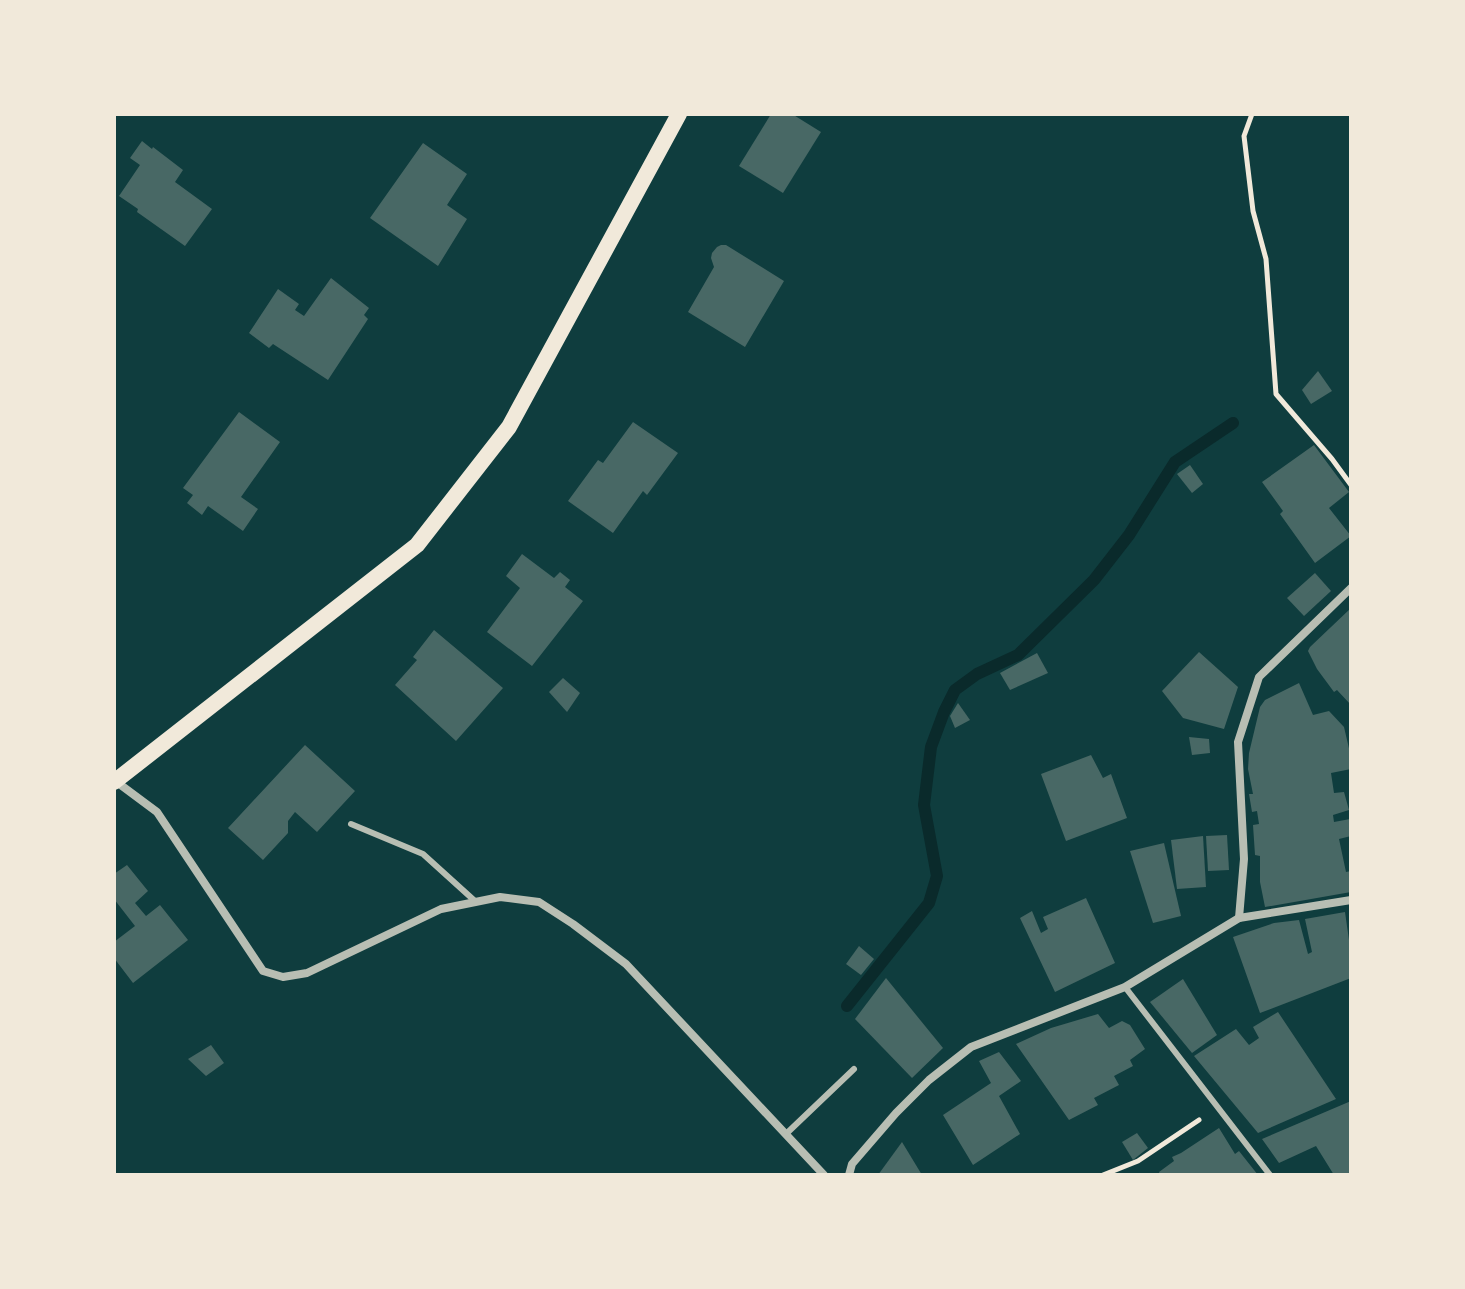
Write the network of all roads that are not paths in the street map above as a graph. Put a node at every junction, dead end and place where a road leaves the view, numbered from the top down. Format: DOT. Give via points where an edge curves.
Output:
graph roads {
  1 [pos="679,114"];
  2 [pos="1351,588"];
  3 [pos="115,781"];
  4 [pos="351,824"];
  5 [pos="1351,900"];
  6 [pos="476,902"];
  7 [pos="1239,918"];
  8 [pos="1125,987"];
  9 [pos="854,1069"];
  10 [pos="787,1133"];
  11 [pos="824,1175"];
  12 [pos="849,1175"];
  13 [pos="1270,1175"];
  1 -- 3 [label="main road" via="509,427 417,545"];
  2 -- 7 [label="street" via="1259,677 1238,742 1244,859"];
  3 -- 6 [label="street" via="157,812 263,971 283,977 307,973 441,909"];
  4 -- 6 [label="lane" via="423,854"];
  5 -- 7 [label="street"];
  6 -- 10 [label="street" via="500,897 539,902 573,924 626,964"];
  7 -- 8 [label="street"];
  8 -- 12 [label="street" via="971,1047 896,1113 852,1164"];
  8 -- 13 [label="lane"];
  9 -- 10 [label="lane"];
  10 -- 11 [label="street"];
}
